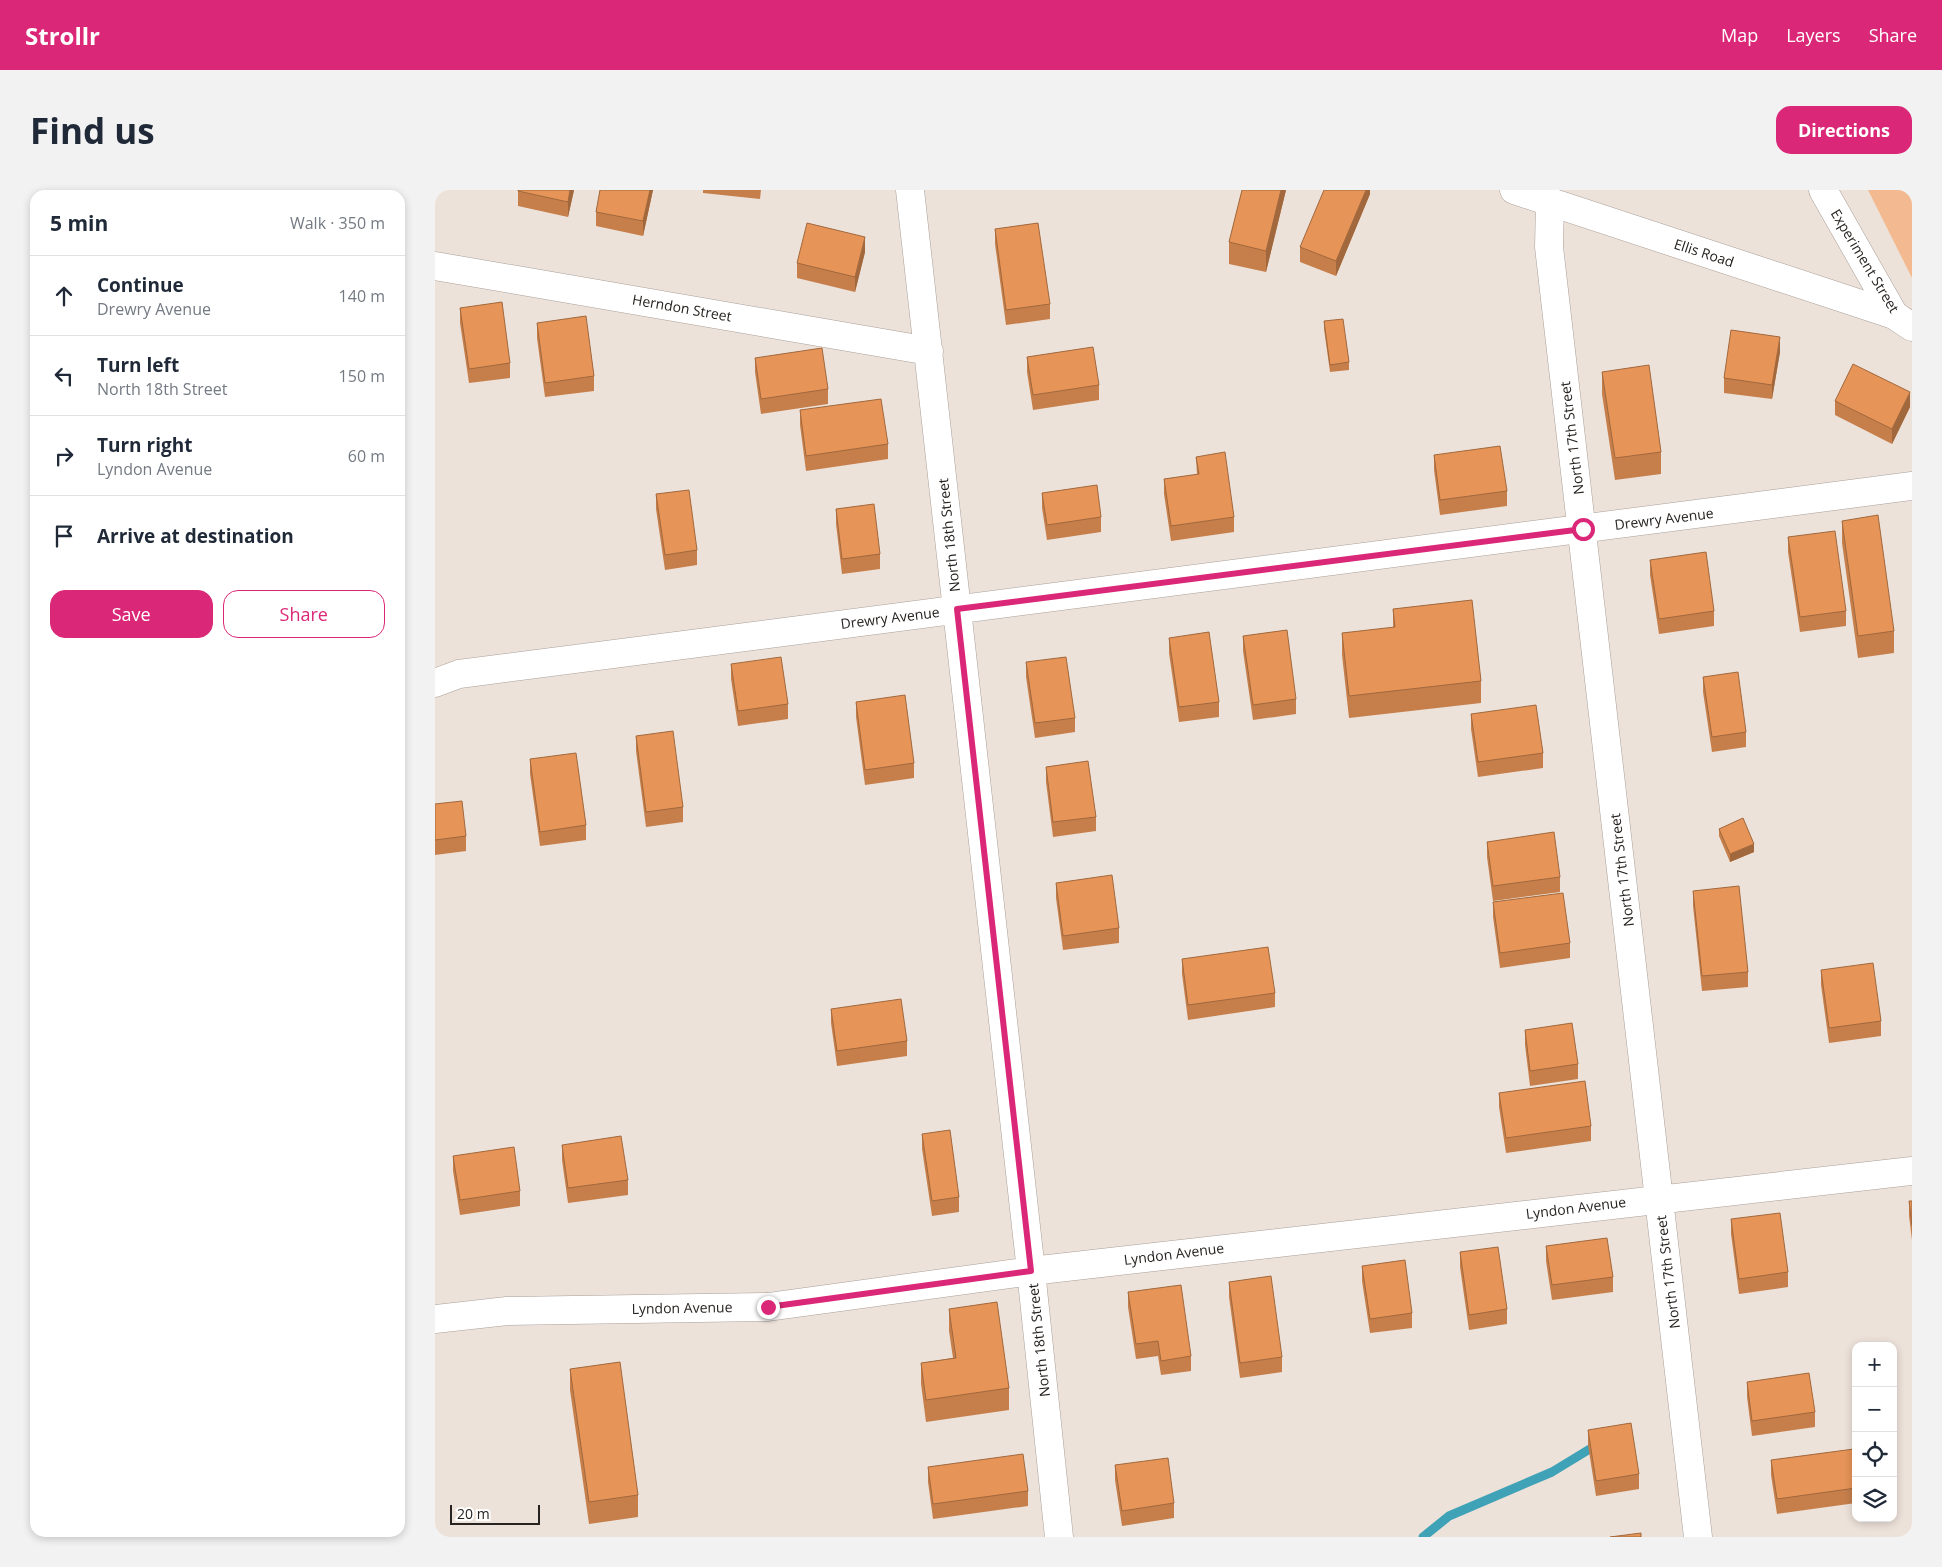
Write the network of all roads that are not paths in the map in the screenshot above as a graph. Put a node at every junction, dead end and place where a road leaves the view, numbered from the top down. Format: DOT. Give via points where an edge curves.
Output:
graph roads {
  1 [pos="910,190"];
  2 [pos="1514,190"];
  3 [pos="1823,190"];
  4 [pos="1550,203"];
  5 [pos="435,266"];
  6 [pos="1903,321"];
  7 [pos="929,351"];
  8 [pos="1912,486"];
  9 [pos="1583,529"];
  10 [pos="957,609"];
  11 [pos="435,683"];
  12 [pos="1912,1171"];
  13 [pos="1659,1199"];
  14 [pos="1031,1271"];
  15 [pos="435,1319"];
  16 [pos="1059,1537"];
  17 [pos="1698,1537"];
  1 -- 7 [label="street, North 18th Street"];
  2 -- 4 [label="street, Ellis Road"];
  3 -- 6 [label="street, Experiment Street"];
  4 -- 6 [label="street, Ellis Road"];
  4 -- 9 [label="street, North 17th Street" via="1549,247"];
  5 -- 7 [label="street, Herndon Street"];
  7 -- 10 [label="street, North 18th Street"];
  8 -- 9 [label="street, Drewry Avenue"];
  9 -- 10 [label="street, Drewry Avenue"];
  9 -- 13 [label="street, North 17th Street"];
  10 -- 11 [label="street, Drewry Avenue" via="459,674"];
  10 -- 14 [label="street, North 18th Street"];
  12 -- 13 [label="street, Lyndon Avenue"];
  13 -- 14 [label="street, Lyndon Avenue"];
  13 -- 17 [label="street, North 17th Street"];
  14 -- 15 [label="street, Lyndon Avenue" via="768,1307 507,1311"];
  14 -- 16 [label="street, North 18th Street"];
}
